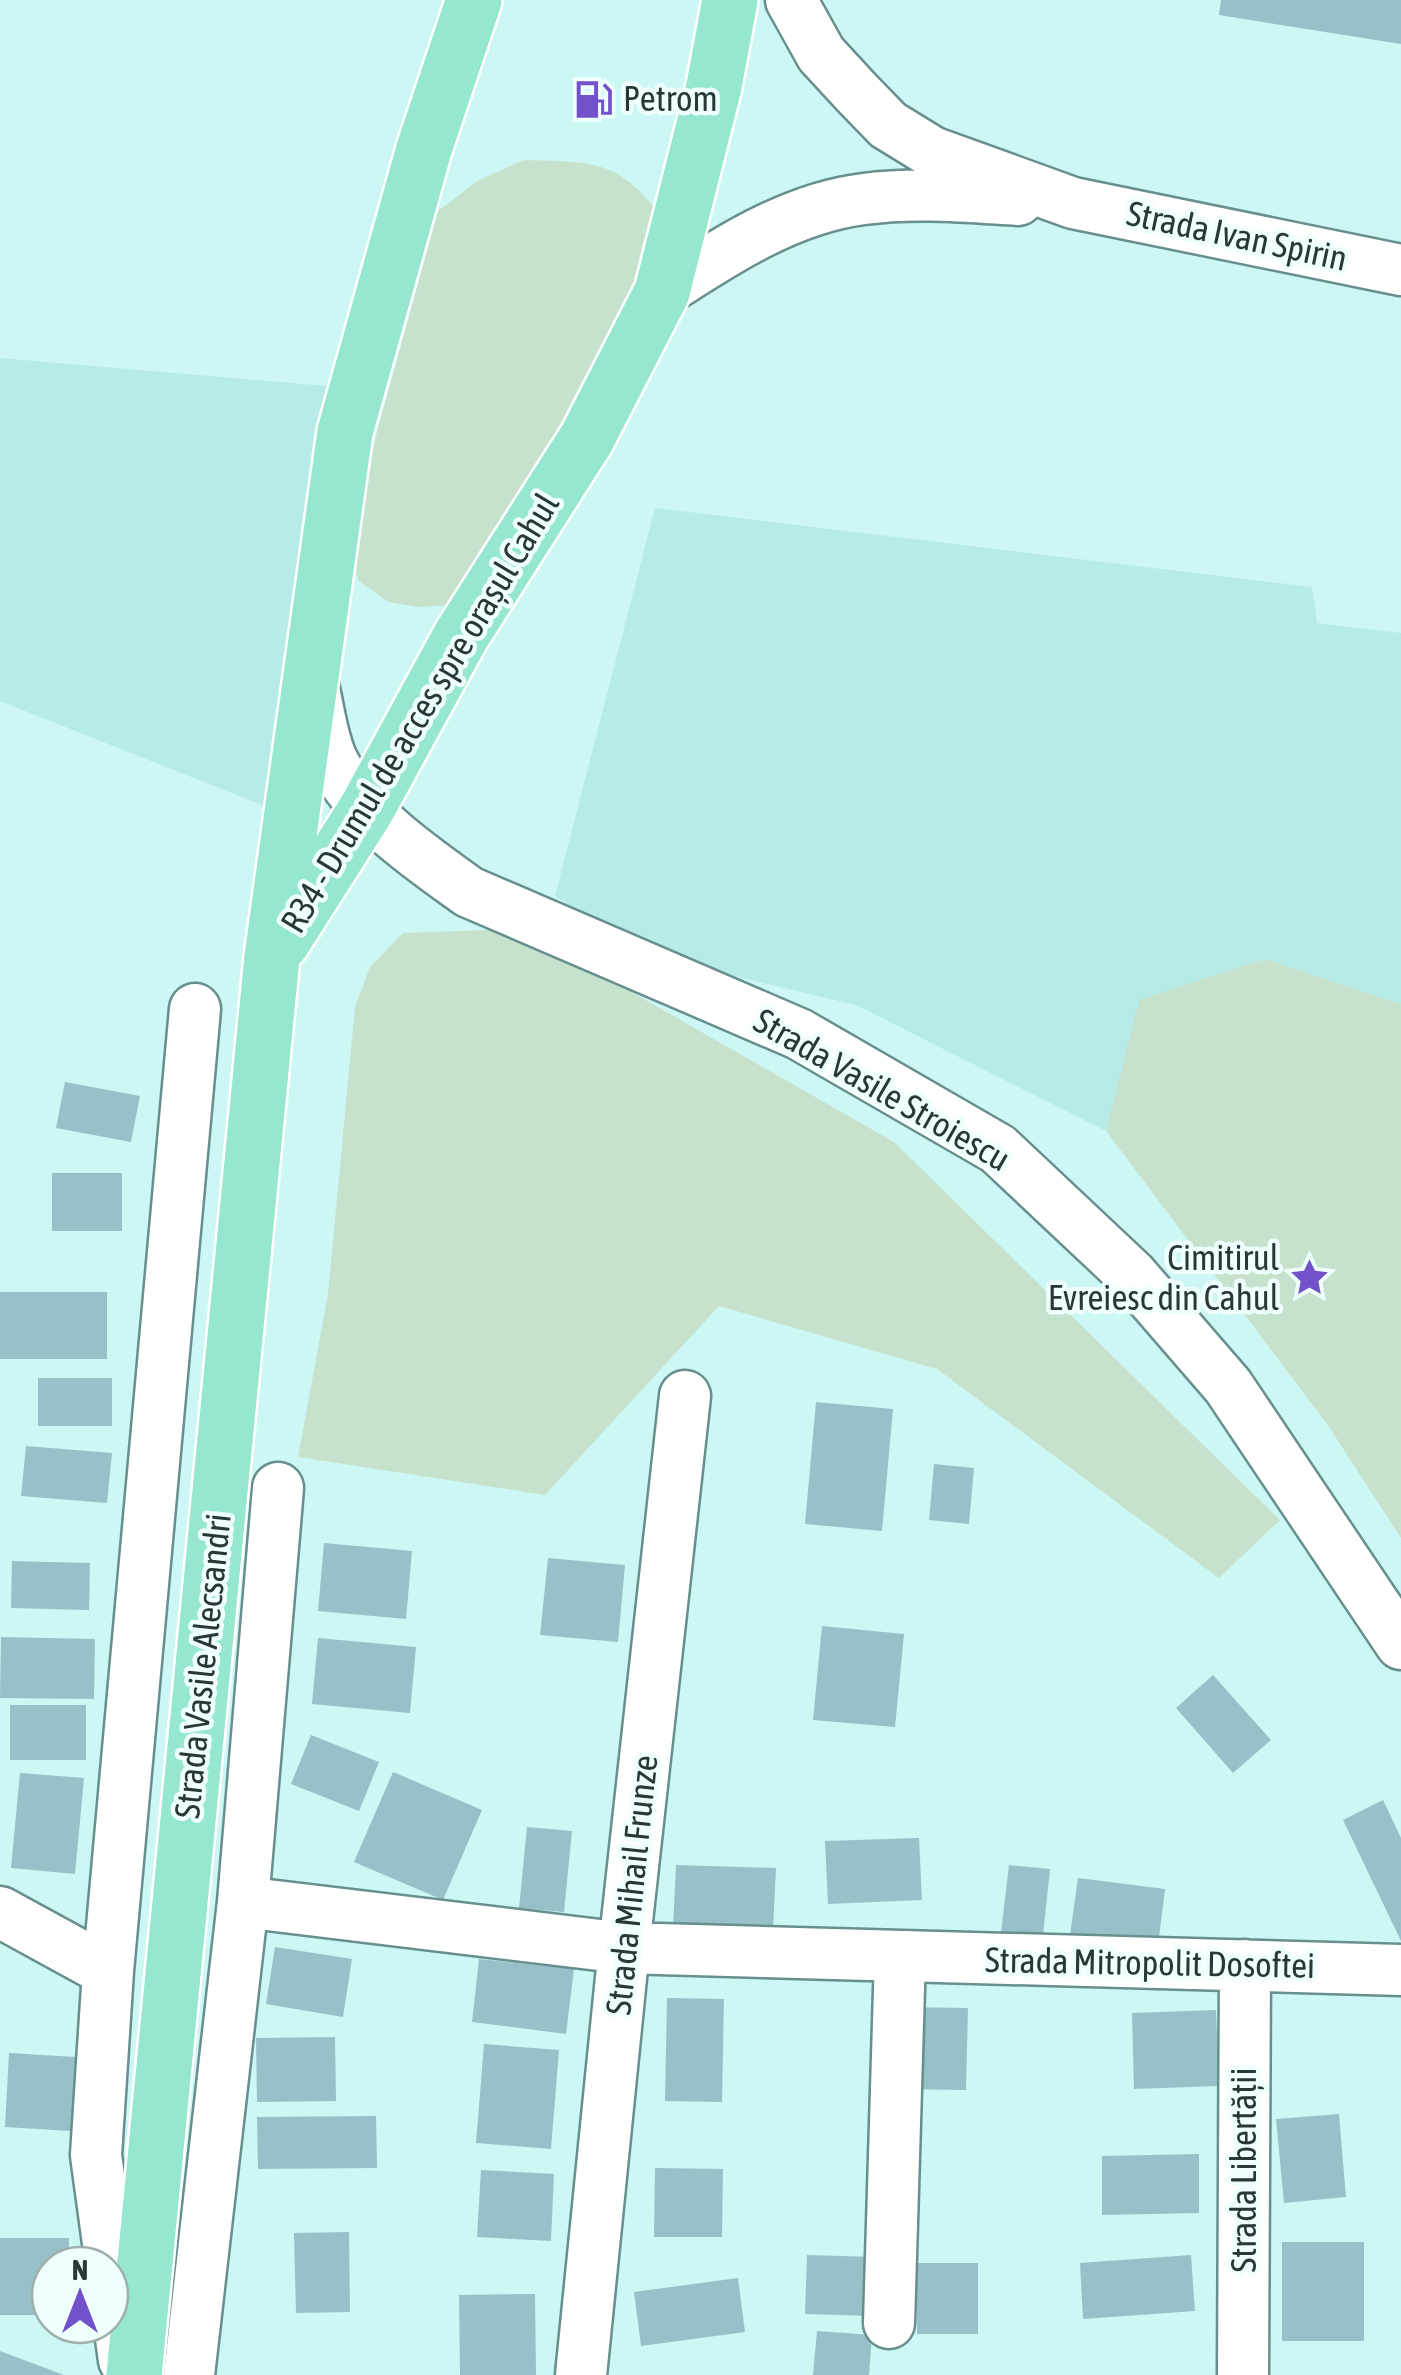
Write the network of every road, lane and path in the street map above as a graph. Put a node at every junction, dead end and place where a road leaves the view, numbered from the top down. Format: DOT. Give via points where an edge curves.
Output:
graph roads {
  1 [pos="474,0"];
  2 [pos="730,0"];
  3 [pos="792,0"];
  4 [pos="1073,203"];
  5 [pos="1401,270"];
  6 [pos="662,292"];
  7 [pos="312,679"];
  8 [pos="366,810"];
  9 [pos="272,957"];
  10 [pos="195,1009"];
  11 [pos="685,1396"];
  12 [pos="278,1488"];
  13 [pos="1401,1644"];
  14 [pos="243,1902"];
  15 [pos="0,1912"];
  16 [pos="624,1948"];
  17 [pos="900,1956"];
  18 [pos="1245,1965"];
  19 [pos="1401,1970"];
  20 [pos="108,1971"];
  21 [pos="889,2323"];
  22 [pos="130,2375"];
  23 [pos="189,2375"];
  24 [pos="582,2375"];
  25 [pos="1244,2375"];
  1 -- 7 [label="main road, R34 - Drumul de acces spre orașul Cahul" via="424,150 346,432"];
  2 -- 6 [label="main road, R34 - Drumul de acces spre orașul Cahul"];
  3 -- 4 [label="street" via="822,54 888,126 932,152"];
  4 -- 5 [label="street, Strada Ivan Spirin"];
  4 -- 6 [label="street" via="926,195 862,199 759,233"];
  6 -- 8 [label="main road, R34 - Drumul de acces spre orașul Cahul" via="587,438 461,636"];
  7 -- 8 [label="street, Strada Vasile Stroiescu" via="332,760"];
  7 -- 9 [label="main road, R34 - Drumul de acces spre orașul Cahul"];
  8 -- 9 [label="main road, R34 - Drumul de acces spre orașul Cahul"];
  8 -- 13 [label="street, Strada Vasile Stroiescu" via="469,892 799,1034 998,1149 1132,1275 1228,1386"];
  9 -- 22 [label="main road, Strada Vasile Alecsandri"];
  10 -- 20 [label="street"];
  11 -- 16 [label="street, Strada Mihail Frunze"];
  12 -- 14 [label="street"];
  14 -- 16 [label="street, Strada Mitropolit Dosoftei"];
  14 -- 23 [label="street"];
  15 -- 20 [label="street"];
  16 -- 17 [label="street, Strada Mitropolit Dosoftei"];
  16 -- 24 [label="street, Strada Mihail Frunze"];
  17 -- 18 [label="street, Strada Mitropolit Dosoftei"];
  17 -- 21 [label="street"];
  18 -- 19 [label="street, Strada Mitropolit Dosoftei"];
  18 -- 25 [label="street, Strada Libertății"];
  20 -- 22 [label="street" via="96,2155"];
}
